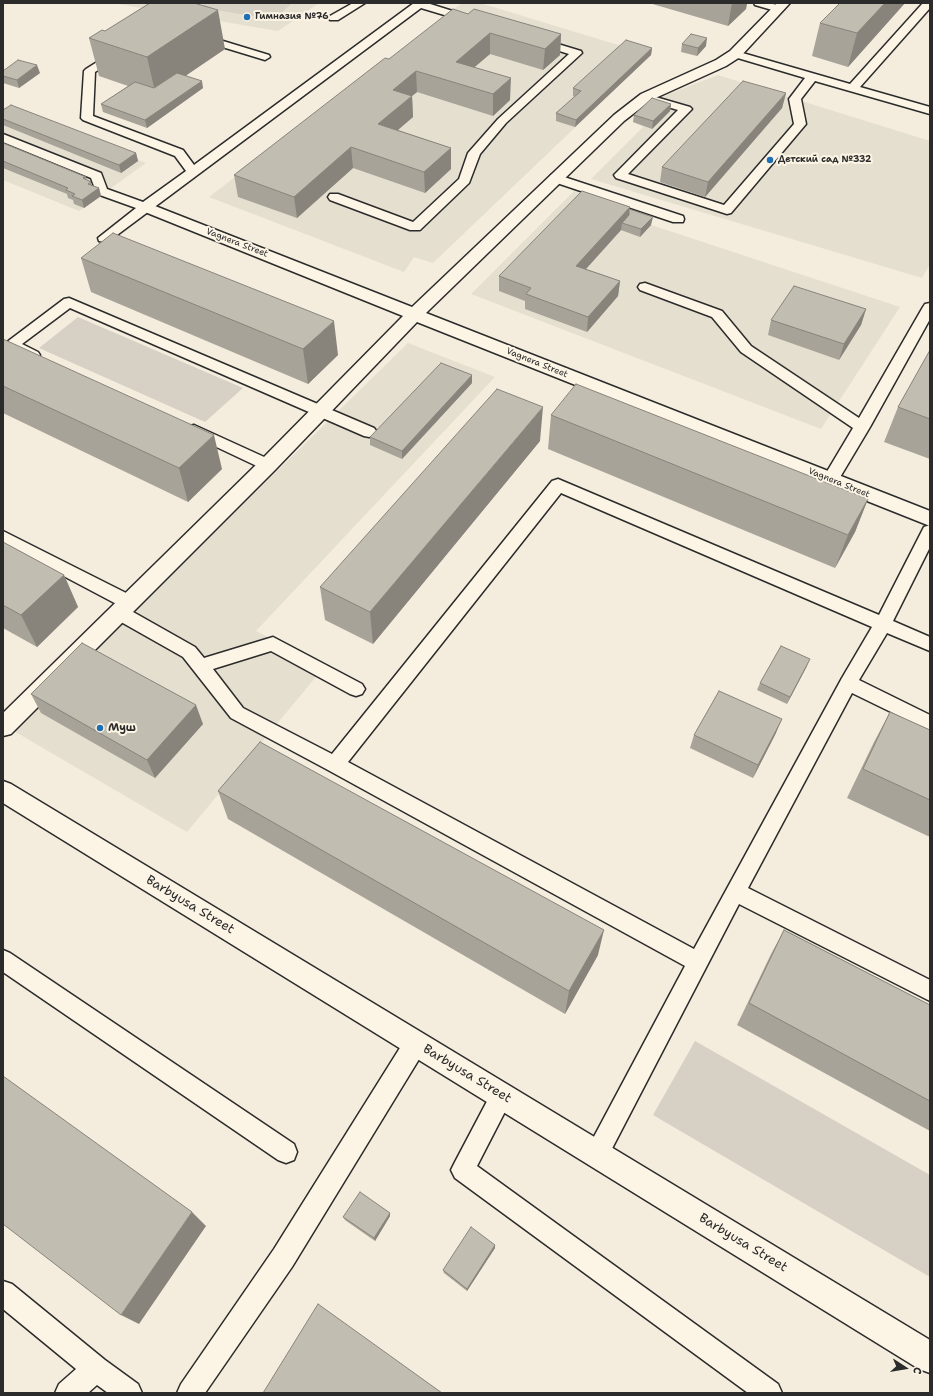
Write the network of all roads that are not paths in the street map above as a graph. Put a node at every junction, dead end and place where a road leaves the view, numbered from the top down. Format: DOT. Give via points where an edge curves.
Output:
graph roads {
  1 [pos="360,3"];
  2 [pos="417,3"];
  3 [pos="759,3"];
  4 [pos="929,3"];
  5 [pos="782,6"];
  6 [pos="334,18"];
  7 [pos="479,22"];
  8 [pos="193,34"];
  9 [pos="525,37"];
  10 [pos="124,50"];
  11 [pos="734,54"];
  12 [pos="265,57"];
  13 [pos="812,77"];
  14 [pos="852,89"];
  15 [pos="646,97"];
  16 [pos="930,112"];
  17 [pos="3,138"];
  18 [pos="192,171"];
  19 [pos="555,178"];
  20 [pos="334,197"];
  21 [pos="145,207"];
  22 [pos="678,219"];
  23 [pos="104,238"];
  24 [pos="645,287"];
  25 [pos="930,307"];
  26 [pos="414,315"];
  27 [pos="48,362"];
  28 [pos="322,411"];
  29 [pos="183,425"];
  30 [pos="862,427"];
  31 [pos="369,432"];
  32 [pos="268,465"];
  33 [pos="830,480"];
  34 [pos="930,519"];
  35 [pos="930,531"];
  36 [pos="3,537"];
  37 [pos="125,608"];
  38 [pos="883,624"];
  39 [pos="930,644"];
  40 [pos="200,666"];
  41 [pos="848,683"];
  42 [pos="356,688"];
  43 [pos="930,723"];
  44 [pos="3,727"];
  45 [pos="335,764"];
  46 [pos="3,791"];
  47 [pos="735,892"];
  48 [pos="3,960"];
  49 [pos="698,962"];
  50 [pos="930,991"];
  51 [pos="416,1043"];
  52 [pos="502,1096"];
  53 [pos="286,1152"];
  54 [pos="597,1154"];
  55 [pos="3,1293"];
  56 [pos="930,1358"];
  57 [pos="96,1369"];
  58 [pos="68,1393"];
  59 [pos="129,1393"];
  60 [pos="190,1393"];
  61 [pos="769,1393"];
  1 -- 6 [label="lane"];
  2 -- 7 [label="lane"];
  2 -- 18 [label="lane"];
  3 -- 5 [label="lane"];
  4 -- 14 [label="lane"];
  5 -- 11 [label="street"];
  8 -- 12 [label="lane"];
  9 -- 20 [label="lane" via="577,53 502,121 474,153 464,180 415,228"];
  10 -- 18 [label="lane" via="90,71 87,118 179,153"];
  11 -- 13 [label="lane"];
  11 -- 15 [label="street" via="721,63"];
  13 -- 14 [label="lane"];
  13 -- 15 [label="lane" via="795,99 800,124 728,210 620,175 686,109"];
  14 -- 16 [label="lane"];
  15 -- 19 [label="street" via="619,118"];
  17 -- 21 [label="lane" via="97,176 101,191"];
  18 -- 21 [label="lane"];
  19 -- 22 [label="lane"];
  19 -- 26 [label="street"];
  21 -- 23 [label="lane"];
  21 -- 26 [label="street, Vagnera Street"];
  24 -- 30 [label="lane" via="717,314 746,349"];
  25 -- 30 [label="lane"];
  26 -- 28 [label="street"];
  26 -- 33 [label="street, Vagnera Street"];
  27 -- 28 [label="lane" via="12,345 69,302"];
  28 -- 31 [label="lane"];
  28 -- 32 [label="street"];
  29 -- 32 [label="lane"];
  30 -- 33 [label="lane"];
  32 -- 37 [label="street"];
  33 -- 34 [label="street, Vagnera Street"];
  35 -- 38 [label="lane"];
  36 -- 37 [label="lane"];
  37 -- 40 [label="lane" via="189,652"];
  37 -- 44 [label="street"];
  38 -- 39 [label="lane"];
  38 -- 41 [label="lane"];
  38 -- 45 [label="lane" via="558,485"];
  40 -- 42 [label="lane" via="274,644"];
  40 -- 45 [label="lane" via="237,713"];
  41 -- 43 [label="lane"];
  41 -- 47 [label="lane"];
  45 -- 49 [label="lane"];
  46 -- 51 [label="street, Barbyusa Street"];
  47 -- 49 [label="lane"];
  47 -- 50 [label="lane"];
  48 -- 53 [label="lane"];
  49 -- 54 [label="lane"];
  51 -- 52 [label="street, Barbyusa Street"];
  51 -- 60 [label="lane" via="283,1258"];
  52 -- 54 [label="street, Barbyusa Street"];
  52 -- 61 [label="lane" via="463,1170"];
  54 -- 56 [label="street, Barbyusa Street"];
  55 -- 57 [label="lane"];
  57 -- 58 [label="lane"];
  57 -- 59 [label="lane"];
}
